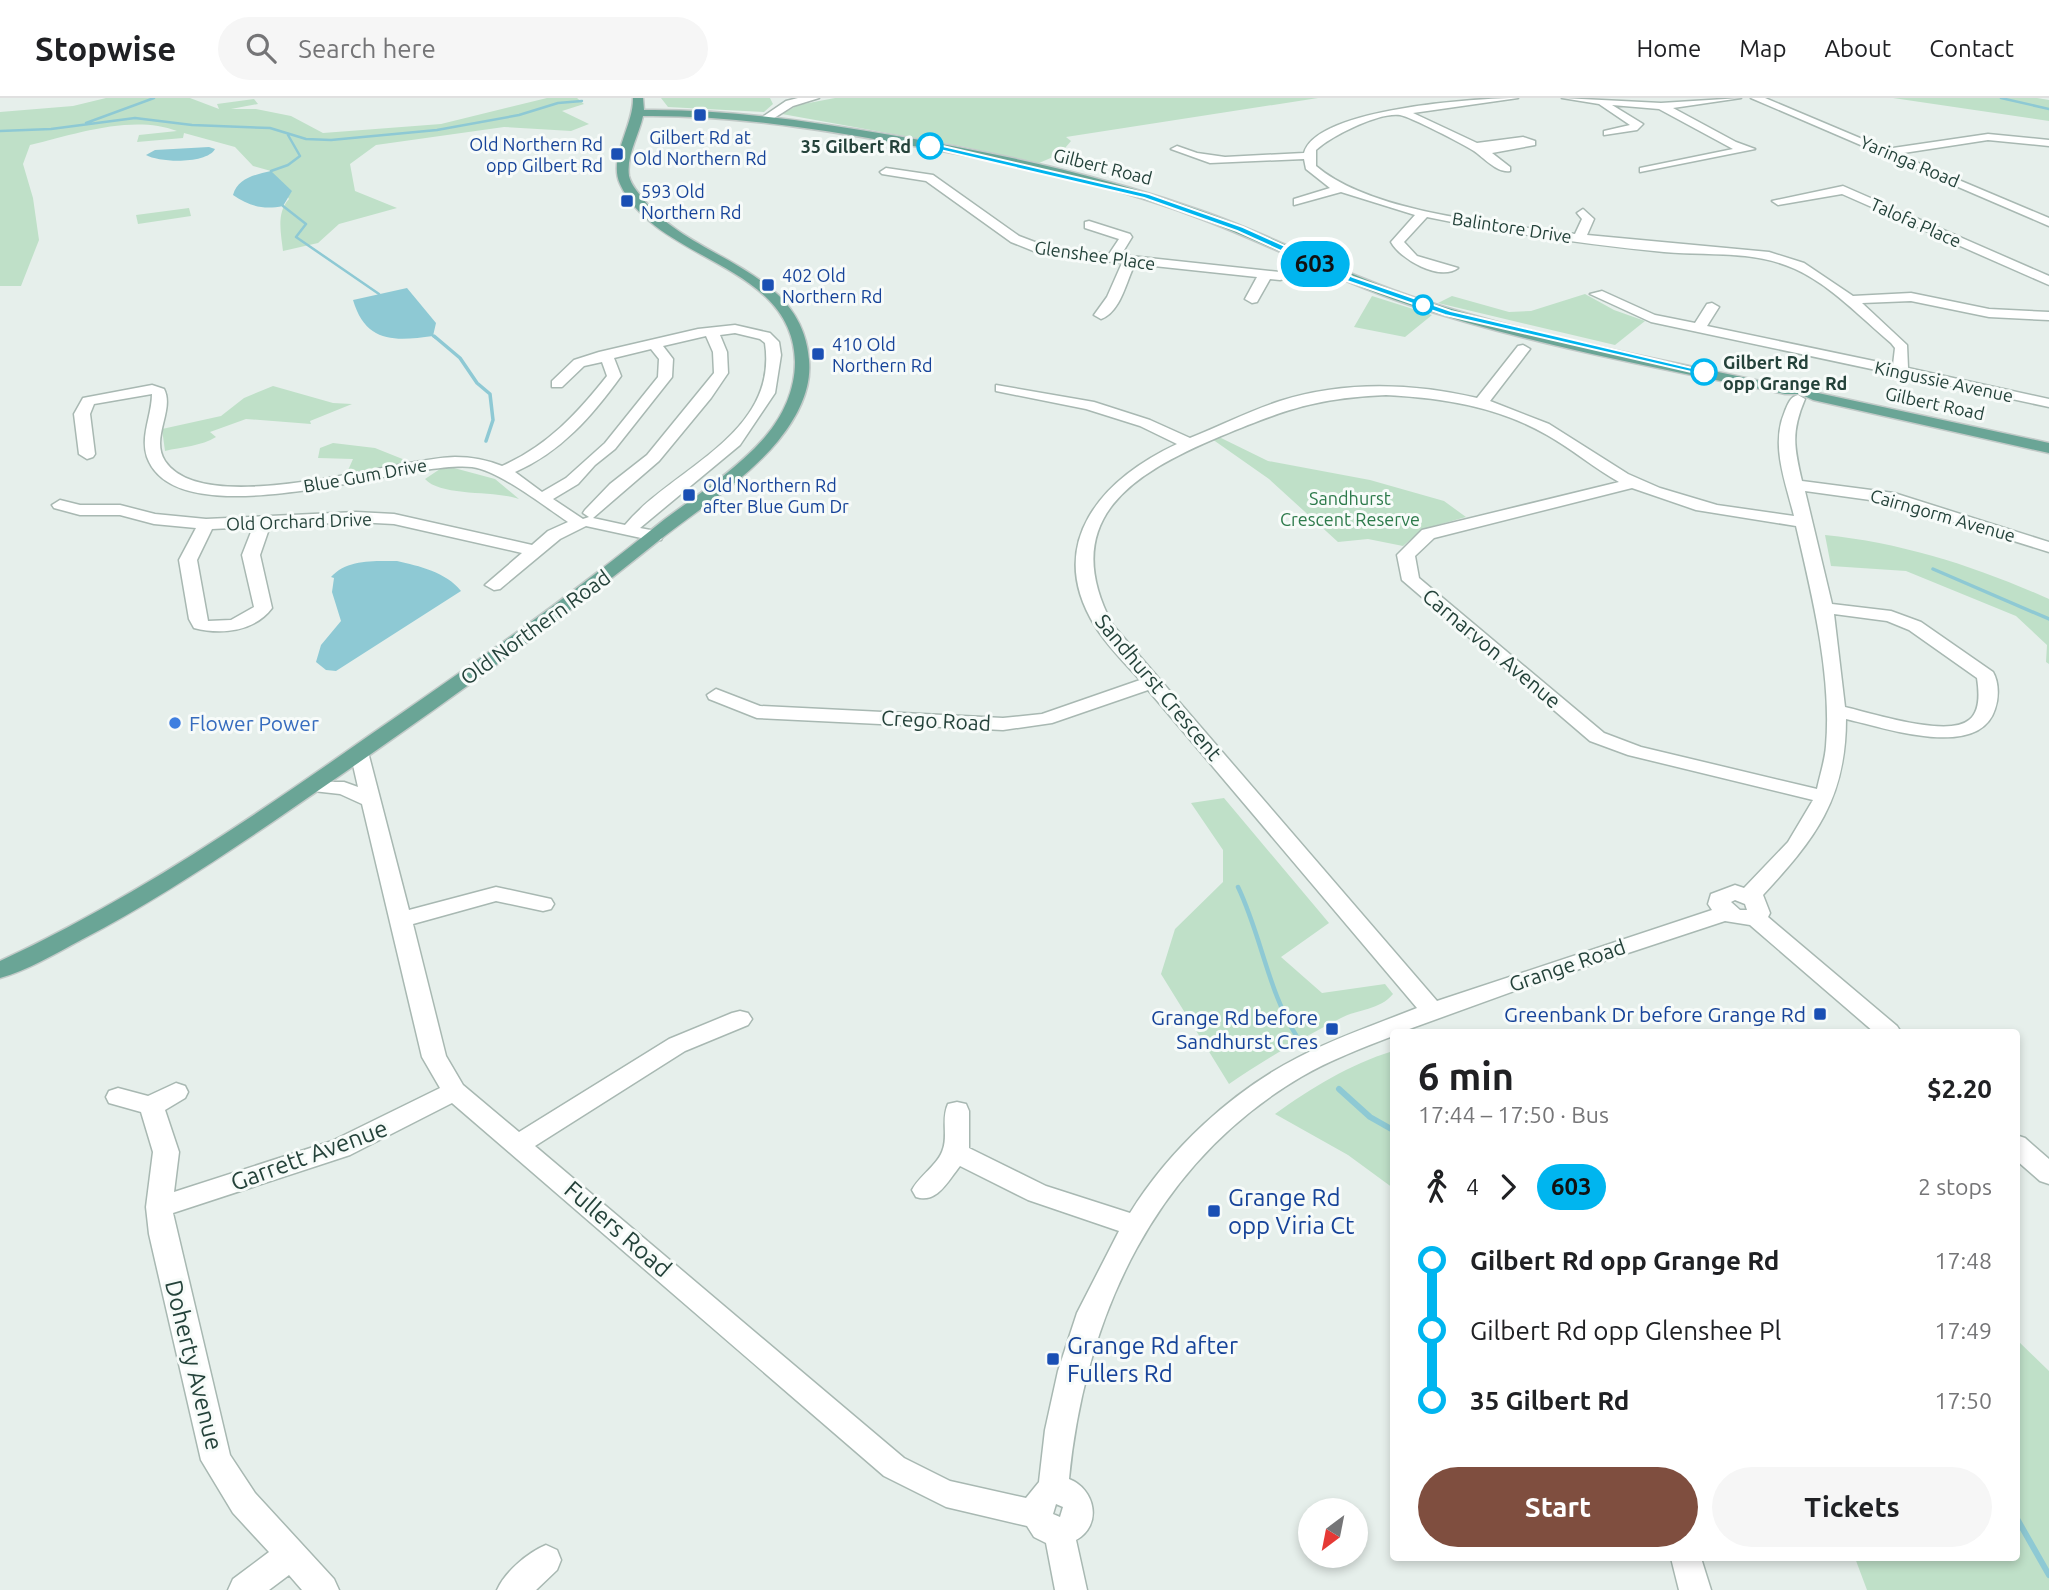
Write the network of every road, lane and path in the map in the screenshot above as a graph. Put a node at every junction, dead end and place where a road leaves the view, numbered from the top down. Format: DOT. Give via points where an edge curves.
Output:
graph roads {
  1 [pos="638,98"];
  2 [pos="653,98"];
  3 [pos="814,98"];
  4 [pos="1513,98"];
  5 [pos="1567,98"];
  6 [pos="1736,98"];
  7 [pos="1756,98"];
  8 [pos="785,100"];
  9 [pos="1621,100"];
  10 [pos="1600,101"];
  11 [pos="1661,106"];
  12 [pos="639,113"];
  13 [pos="654,113"];
  14 [pos="1404,113"];
  15 [pos="767,118"];
  16 [pos="650,128"];
  17 [pos="1608,133"];
  18 [pos="2049,143"];
  19 [pos="1177,149"];
  20 [pos="1888,152"];
  21 [pos="1307,156"];
  22 [pos="636,169"];
  23 [pos="1506,169"];
  24 [pos="1644,170"];
  25 [pos="886,172"];
  26 [pos="1340,189"];
  27 [pos="632,192"];
  28 [pos="1778,201"];
  29 [pos="1298,202"];
  30 [pos="1583,213"];
  31 [pos="1423,214"];
  32 [pos="2049,222"];
  33 [pos="1089,225"];
  34 [pos="1580,237"];
  35 [pos="1112,259"];
  36 [pos="1130,261"];
  37 [pos="1322,267"];
  38 [pos="1451,268"];
  39 [pos="1265,275"];
  40 [pos="2049,281"];
  41 [pos="1597,294"];
  42 [pos="1252,299"];
  43 [pos="1848,300"];
  44 [pos="1712,307"];
  45 [pos="1101,315"];
  46 [pos="2049,316"];
  47 [pos="1698,329"];
  48 [pos="711,331"];
  49 [pos="654,344"];
  50 [pos="1523,349"];
  51 [pos="604,355"];
  52 [pos="1900,372"];
  53 [pos="557,384"];
  54 [pos="1001,388"];
  55 [pos="1798,395"];
  56 [pos="2049,403"];
  57 [pos="1480,404"];
  58 [pos="1190,444"];
  59 [pos="2049,448"];
  60 [pos="87,454"];
  61 [pos="505,471"];
  62 [pos="1634,483"];
  63 [pos="1794,485"];
  64 [pos="310,487"];
  65 [pos="541,499"];
  66 [pos="60,505"];
  67 [pos="580,518"];
  68 [pos="298,520"];
  69 [pos="264,521"];
  70 [pos="1804,522"];
  71 [pos="206,524"];
  72 [pos="632,524"];
  73 [pos="655,536"];
  74 [pos="2047,543"];
  75 [pos="536,551"];
  76 [pos="494,585"];
  77 [pos="1824,608"];
  78 [pos="1153,682"];
  79 [pos="716,695"];
  80 [pos="1836,711"];
  81 [pos="360,752"];
  82 [pos="311,786"];
  83 [pos="1825,797"];
  84 [pos="372,801"];
  85 [pos="543,904"];
  86 [pos="1752,907"];
  87 [pos="402,919"];
  88 [pos="0,970"];
  89 [pos="1432,1011"];
  90 [pos="740,1019"];
  91 [pos="1886,1029"];
  92 [pos="454,1091"];
  93 [pos="176,1092"];
  94 [pos="118,1097"];
  95 [pos="151,1106"];
  96 [pos="957,1111"];
  97 [pos="519,1144"];
  98 [pos="2020,1149"];
  99 [pos="957,1153"];
  100 [pos="2049,1174"];
  101 [pos="925,1190"];
  102 [pos="159,1207"];
  103 [pos="1133,1225"];
  104 [pos="1049,1512"];
  105 [pos="291,1554"];
  106 [pos="547,1560"];
  107 [pos="1687,1561"];
  108 [pos="244,1590"];
  109 [pos="323,1590"];
  110 [pos="513,1590"];
  111 [pos="1071,1590"];
  112 [pos="1695,1590"];
  1 -- 12 [label="main road"];
  2 -- 13 [label="main road"];
  3 -- 8 [label="street"];
  4 -- 14 [label="street"];
  5 -- 10 [label="street"];
  6 -- 11 [label="street"];
  7 -- 20 [label="street, Yaringa Road"];
  8 -- 15 [label="street"];
  9 -- 10 [label="street"];
  9 -- 11 [label="street"];
  10 -- 17 [label="street" via="1637,124"];
  11 -- 24 [label="street" via="1732,145 1749,149"];
  12 -- 13 [label="main road, Gilbert Road"];
  12 -- 27 [label="main road" via="623,169"];
  13 -- 15 [label="main road, Gilbert Road"];
  13 -- 16 [label="main road"];
  14 -- 21 [label="street" via="1339,127 1322,135"];
  14 -- 23 [label="street" via="1479,149"];
  15 -- 37 [label="main road, Gilbert Road" via="975,155 1146,196 1240,229"];
  18 -- 20 [label="street" via="1981,135"];
  19 -- 21 [label="street" via="1216,163 1261,155"];
  20 -- 32 [label="street, Yaringa Road"];
  21 -- 26 [label="street, Balintore Drive" via="1317,176"];
  22 -- 27 [label="main road"];
  25 -- 35 [label="street, Glenshee Place" via="929,178 1028,246"];
  26 -- 29 [label="street"];
  26 -- 31 [label="street, Balintore Drive"];
  27 -- 73 [label="main road, Old Northern Road" via="667,228 768,292 794,327 802,356 796,399 784,422 741,468"];
  28 -- 40 [label="street, Talofa Place" via="1843,190"];
  30 -- 34 [label="street" via="1588,219"];
  31 -- 34 [label="street, Balintore Drive"];
  31 -- 38 [label="street" via="1400,236 1400,249 1430,265"];
  33 -- 35 [label="street" via="1126,237"];
  34 -- 43 [label="street, Balintore Drive" via="1768,255 1798,265"];
  35 -- 36 [label="street, Glenshee Place"];
  36 -- 39 [label="street, Glenshee Place"];
  36 -- 45 [label="street" via="1111,306"];
  37 -- 39 [label="street, Glenshee Place" via="1295,275"];
  37 -- 55 [label="main road, Gilbert Road" via="1412,302 1469,318"];
  39 -- 42 [label="street"];
  41 -- 47 [label="street, Kingussie Avenue" via="1638,314"];
  43 -- 46 [label="street" via="1911,297 1989,313"];
  43 -- 52 [label="street, Balintore Drive" via="1902,348"];
  44 -- 47 [label="street"];
  47 -- 52 [label="street, Kingussie Avenue"];
  48 -- 49 [label="street"];
  48 -- 67 [label="street" via="720,352 721,373 653,458"];
  48 -- 72 [label="street" via="735,330 765,336 772,342 768,393 735,442"];
  49 -- 51 [label="street"];
  49 -- 65 [label="street" via="666,359 665,377 610,446 572,481"];
  50 -- 57 [label="street"];
  51 -- 53 [label="street" via="579,363"];
  51 -- 61 [label="street" via="614,376 572,429 531,461"];
  52 -- 56 [label="street, Kingussie Avenue"];
  54 -- 58 [label="street" via="1089,405"];
  55 -- 59 [label="main road, Gilbert Road"];
  55 -- 63 [label="street" via="1787,436"];
  57 -- 58 [label="street, Sandhurst Crescent" via="1393,392 1321,396 1262,413"];
  57 -- 62 [label="street, Sandhurst Crescent" via="1542,426"];
  58 -- 78 [label="street, Sandhurst Crescent" via="1145,466 1116,490 1093,521 1083,555 1083,576 1094,609"];
  60 -- 64 [label="street, Blue Gum Drive" via="82,414 88,401 152,389 160,397 152,437 155,457 171,476 196,485 238,490"];
  61 -- 64 [label="street, Blue Gum Drive" via="478,463 442,462"];
  61 -- 65 [label="street, Blue Gum Drive"];
  62 -- 70 [label="street, Sandhurst Crescent" via="1700,506"];
  62 -- 83 [label="street, Carnarvon Avenue" via="1428,534 1406,555 1411,580 1597,737 1635,751"];
  63 -- 70 [label="street"];
  63 -- 74 [label="street, Cairngorm Avenue" via="1894,498"];
  64 -- 68 [label="street"];
  65 -- 67 [label="street, Blue Gum Drive"];
  66 -- 71 [label="street, Old Orchard Drive"];
  67 -- 72 [label="street, Blue Gum Drive"];
  67 -- 73 [label="street, Blue Gum Drive"];
  67 -- 75 [label="street"];
  68 -- 69 [label="street, Old Orchard Drive"];
  68 -- 75 [label="street, Old Orchard Drive" via="394,519"];
  69 -- 71 [label="street, Old Orchard Drive"];
  69 -- 71 [label="street" via="251,555 263,608 251,619 217,627 200,624 188,560"];
  70 -- 77 [label="street"];
  72 -- 73 [label="street, Blue Gum Drive"];
  73 -- 81 [label="main road, Old Northern Road"];
  75 -- 76 [label="street"];
  77 -- 80 [label="street"];
  77 -- 80 [label="street" via="1891,616 1915,626 1986,676 1990,694 1982,716 1971,728 1951,732"];
  78 -- 79 [label="street, Crego Road" via="1045,719 1003,724 757,712"];
  78 -- 89 [label="street, Sandhurst Crescent"];
  80 -- 83 [label="street" via="1836,748"];
  81 -- 82 [label="main road, Old Northern Road"];
  81 -- 84 [label="street, Fullers Road"];
  82 -- 84 [label="street" via="344,788"];
  82 -- 88 [label="main road, Old Northern Road" via="147,894"];
  83 -- 86 [label="street"];
  84 -- 87 [label="street, Fullers Road"];
  85 -- 87 [label="street" via="496,894"];
  86 -- 89 [label="street, Grange Road" via="1742,919 1727,913"];
  86 -- 91 [label="street"];
  87 -- 92 [label="street, Fullers Road" via="434,1057"];
  89 -- 103 [label="street, Grange Road" via="1332,1051 1278,1080 1234,1112 1177,1165"];
  90 -- 97 [label="street" via="677,1045"];
  92 -- 97 [label="street, Fullers Road"];
  92 -- 102 [label="street, Garrett Avenue" via="341,1148"];
  93 -- 95 [label="street"];
  94 -- 95 [label="street"];
  95 -- 102 [label="street, Doherty Avenue" via="166,1152"];
  96 -- 99 [label="street"];
  97 -- 104 [label="street, Fullers Road" via="894,1467 926,1488 959,1499"];
  98 -- 100 [label="street"];
  99 -- 101 [label="street"];
  99 -- 103 [label="street" via="1037,1193"];
  102 -- 105 [label="street, Doherty Avenue" via="216,1460 244,1503"];
  103 -- 104 [label="street, Grange Road" via="1093,1304 1076,1358 1056,1440"];
  104 -- 111 [label="street, Grange Road"];
  105 -- 108 [label="street"];
  105 -- 109 [label="street, Doherty Avenue"];
  106 -- 110 [label="street"];
  107 -- 112 [label="street"];
}
